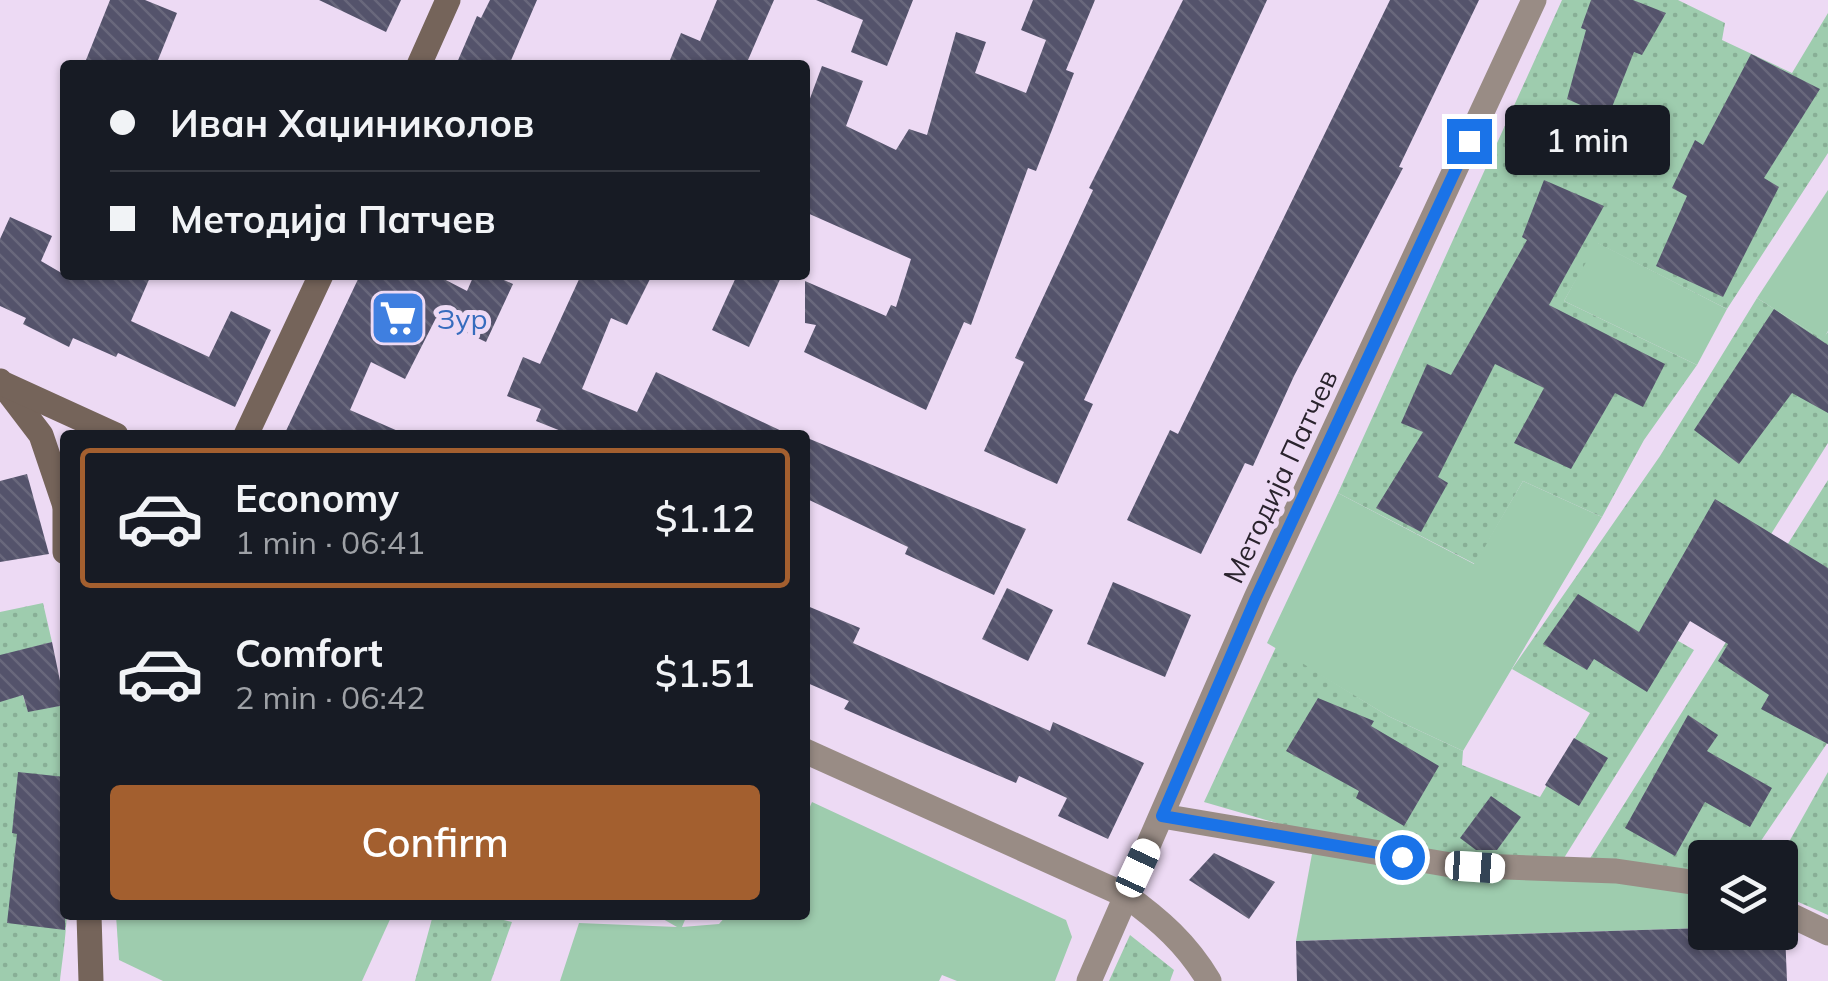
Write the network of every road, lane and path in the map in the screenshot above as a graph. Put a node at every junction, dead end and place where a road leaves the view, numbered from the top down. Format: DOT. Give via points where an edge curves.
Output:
graph roads {
  1 [pos="448,0"];
  2 [pos="1534,0"];
  3 [pos="421,60"];
  4 [pos="319,280"];
  5 [pos="0,382"];
  6 [pos="105,430"];
  7 [pos="248,430"];
  8 [pos="60,492"];
  9 [pos="810,754"];
  10 [pos="1162,816"];
  11 [pos="1688,882"];
  12 [pos="1126,895"];
  13 [pos="1798,919"];
  14 [pos="89,920"];
  15 [pos="1828,933"];
  16 [pos="91,981"];
  17 [pos="1089,981"];
  18 [pos="1209,981"];
  1 -- 3 [label="main road"];
  2 -- 10 [label="street, Методија Патчев"];
  4 -- 7 [label="main road"];
  5 -- 6 [label="main road"];
  5 -- 8 [label="main road" via="41,436"];
  9 -- 12 [label="street"];
  10 -- 11 [label="street" via="1451,865 1616,871"];
  10 -- 12 [label="street, Методија Патчев"];
  12 -- 17 [label="street, Методија Патчев"];
  12 -- 18 [label="street" via="1160,920"];
  13 -- 15 [label="street"];
  14 -- 16 [label="main road"];
}
